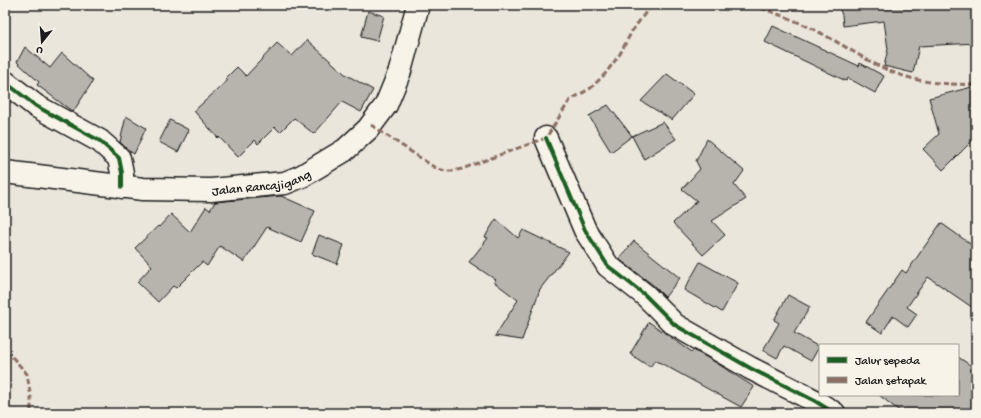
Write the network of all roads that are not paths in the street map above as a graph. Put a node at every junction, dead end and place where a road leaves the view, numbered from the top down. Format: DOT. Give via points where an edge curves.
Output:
graph roads {
  1 [pos="418,5"];
  2 [pos="5,82"];
  3 [pos="546,138"];
  4 [pos="5,172"];
  5 [pos="122,187"];
  6 [pos="834,413"];
  1 -- 5 [label="street, Jalan Rancajigang" via="400,71 386,104 368,129 345,150 302,176 285,183 211,190"];
  2 -- 5 [label="street" via="36,106 100,141 119,158"];
  3 -- 6 [label="street" via="585,230 608,266 645,295 675,325"];
  4 -- 5 [label="street, Jalan Rancajigang"];
}
